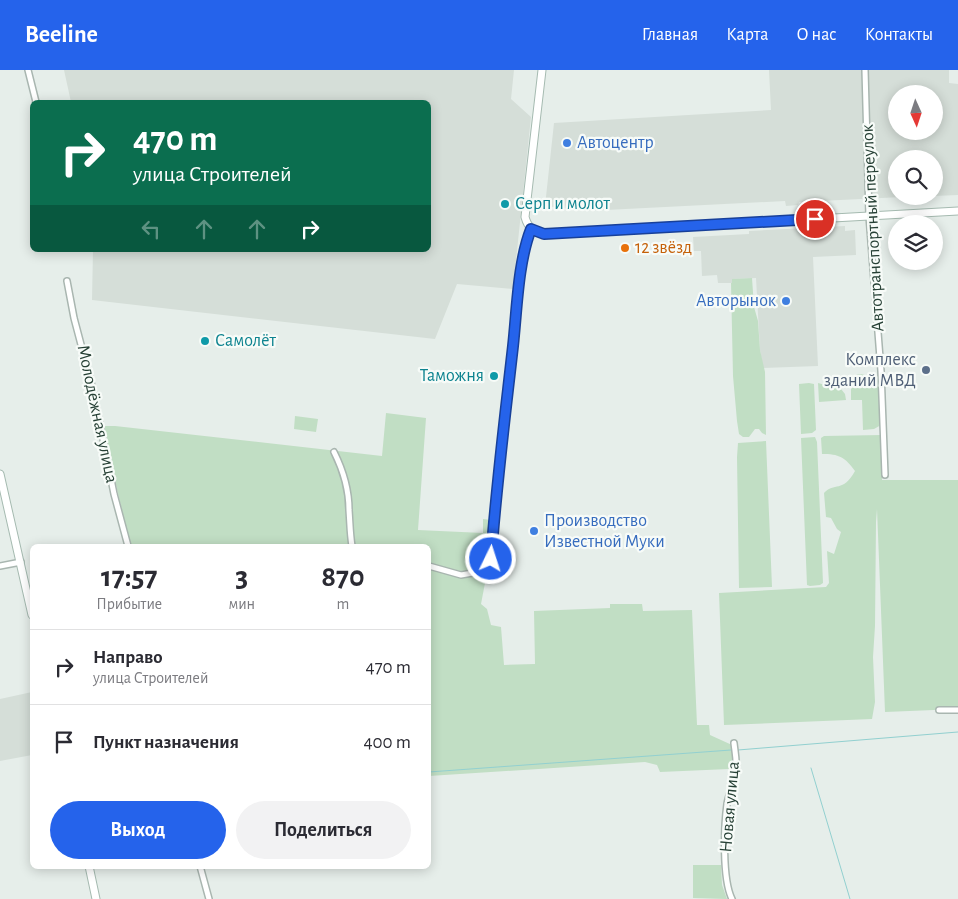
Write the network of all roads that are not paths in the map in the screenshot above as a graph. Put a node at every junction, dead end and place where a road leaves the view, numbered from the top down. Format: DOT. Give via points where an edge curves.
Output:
graph roads {
  1 [pos="28,70"];
  2 [pos="542,70"];
  3 [pos="865,70"];
  4 [pos="36,100"];
  5 [pos="958,210"];
  6 [pos="869,216"];
  7 [pos="533,230"];
  8 [pos="67,281"];
  9 [pos="334,452"];
  10 [pos="0,474"];
  11 [pos="885,475"];
  12 [pos="127,544"];
  13 [pos="352,544"];
  14 [pos="21,562"];
  15 [pos="0,566"];
  16 [pos="431,567"];
  17 [pos="30,605"];
  18 [pos="939,710"];
  19 [pos="958,710"];
  20 [pos="734,743"];
  21 [pos="89,869"];
  22 [pos="201,869"];
  23 [pos="96,899"];
  24 [pos="209,899"];
  25 [pos="732,899"];
  1 -- 4 [label="street"];
  2 -- 7 [label="street" via="525,217"];
  3 -- 6 [label="street, Автотранспортный переулок"];
  5 -- 6 [label="street"];
  6 -- 7 [label="street" via="544,234"];
  6 -- 11 [label="street, Автотранспортный переулок"];
  7 -- 16 [label="street" via="525,244 521,273 491,559 484,571 460,575"];
  8 -- 12 [label="street, Молодёжная улица"];
  9 -- 13 [label="street" via="347,490"];
  10 -- 14 [label="street"];
  14 -- 15 [label="street"];
  14 -- 17 [label="street"];
  18 -- 19 [label="street"];
  20 -- 25 [label="street, Новая улица" via="736,770 727,802 726,825 726,879"];
  21 -- 23 [label="street"];
  22 -- 24 [label="street"];
}
